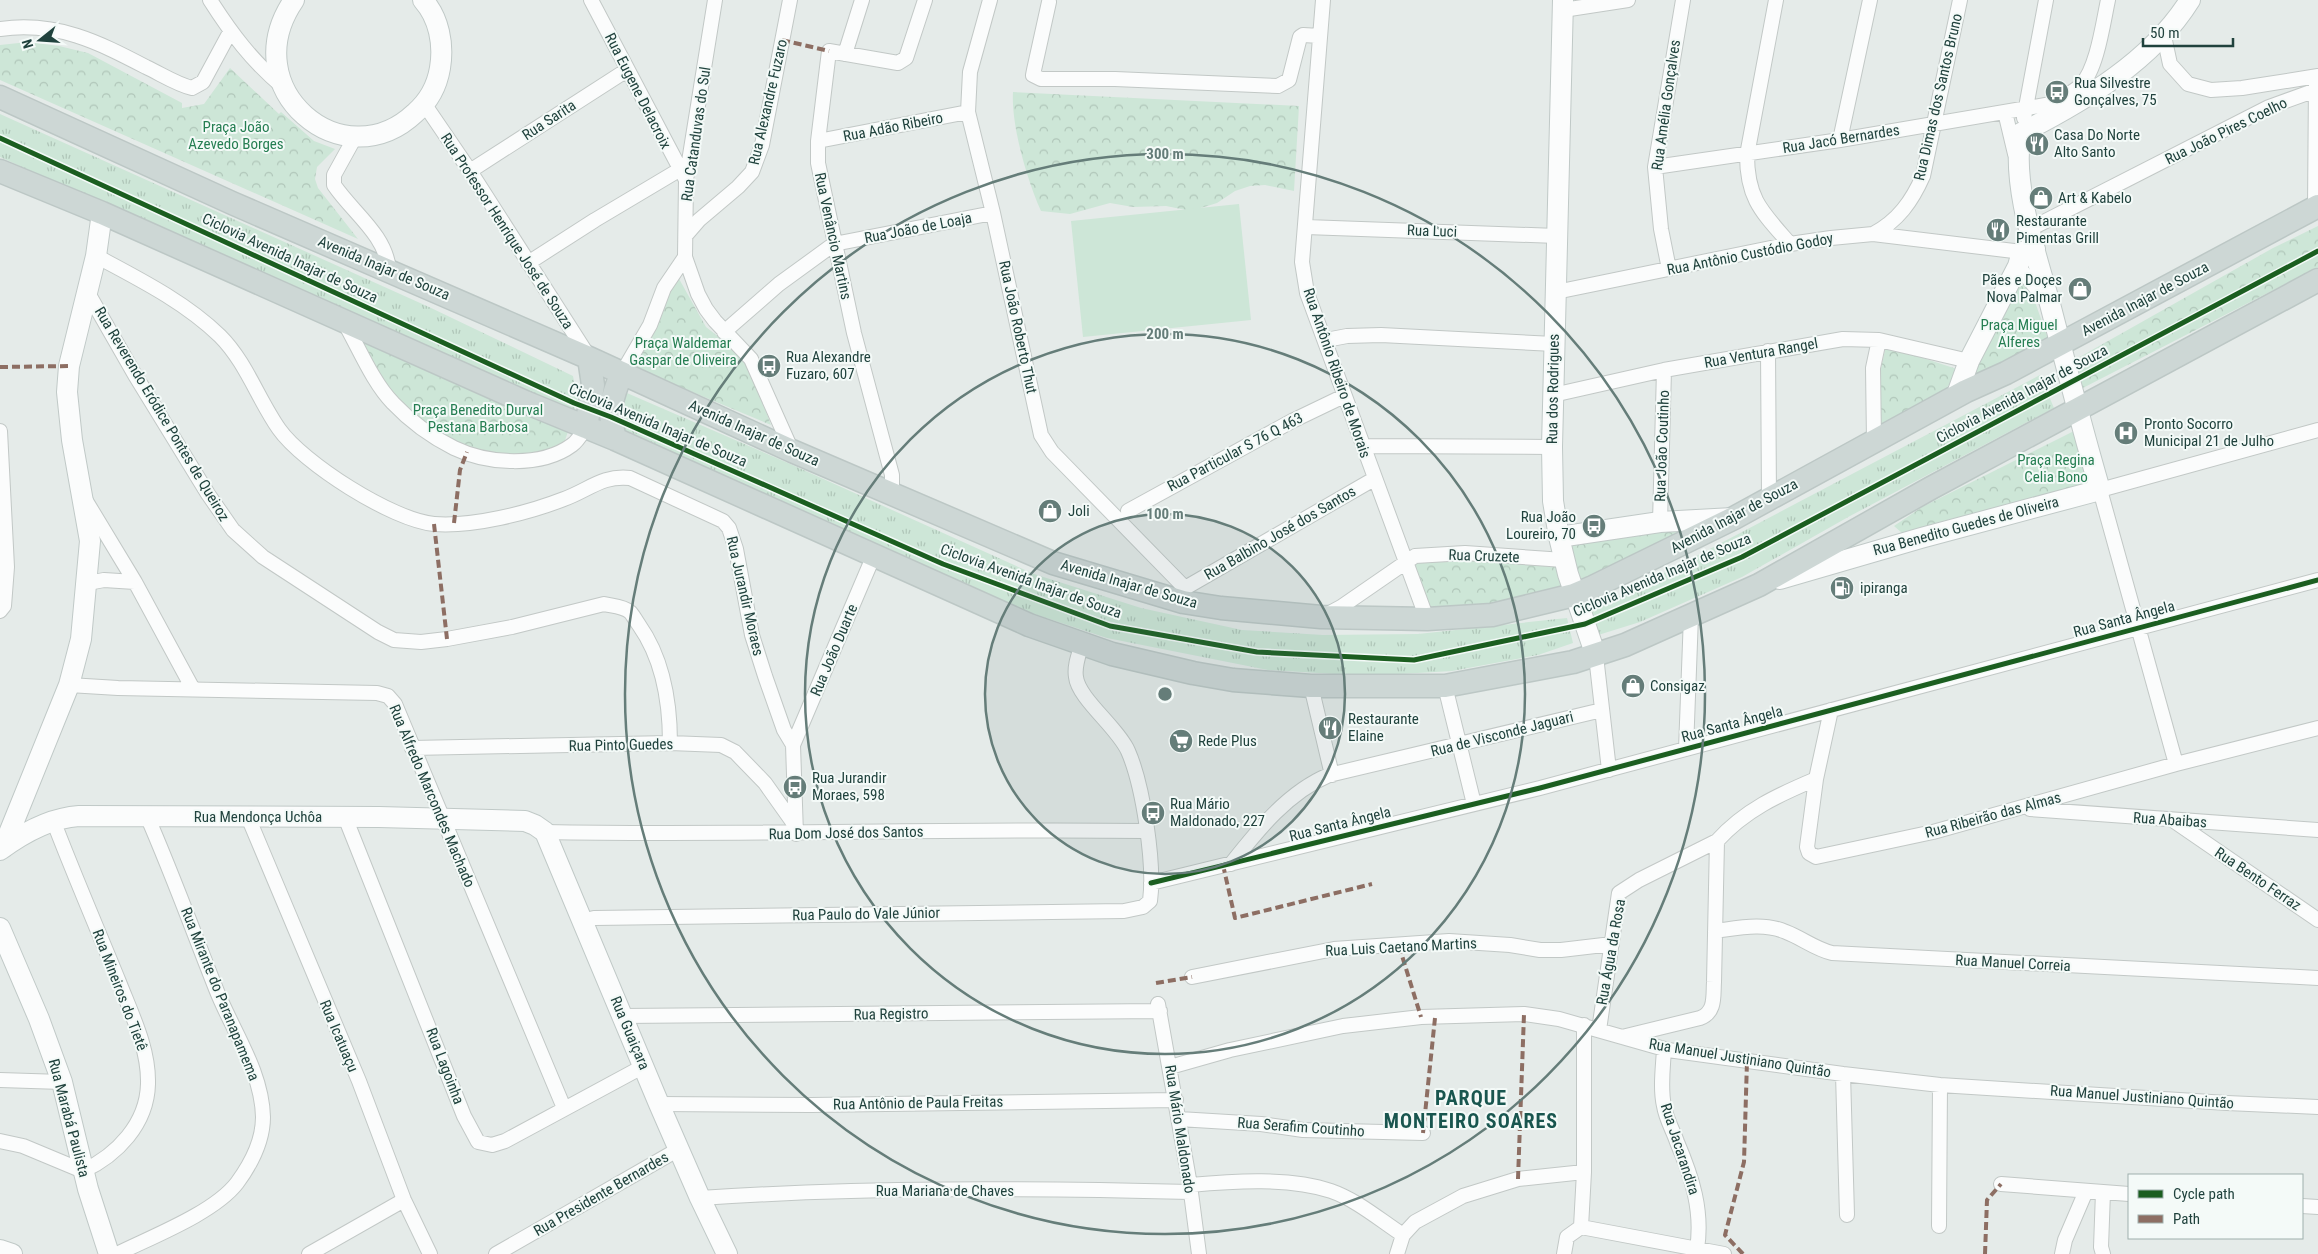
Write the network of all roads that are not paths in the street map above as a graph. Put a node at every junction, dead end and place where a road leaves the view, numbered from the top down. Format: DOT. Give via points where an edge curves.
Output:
graph roads {
  1 [pos="210,0"];
  2 [pos="294,0"];
  3 [pos="592,0"];
  4 [pos="716,0"];
  5 [pos="790,0"];
  6 [pos="862,0"];
  7 [pos="925,0"];
  8 [pos="990,0"];
  9 [pos="1323,0"];
  10 [pos="1628,0"];
  11 [pos="1683,0"];
  12 [pos="1776,0"];
  13 [pos="1870,0"];
  14 [pos="1960,0"];
  15 [pos="2046,0"];
  16 [pos="2108,0"];
  17 [pos="2190,0"];
  18 [pos="426,1"];
  19 [pos="1049,2"];
  20 [pos="1563,5"];
  21 [pos="0,29"];
  22 [pos="230,32"];
  23 [pos="1320,36"];
  24 [pos="2164,36"];
  25 [pos="846,54"];
  26 [pos="627,70"];
  27 [pos="2317,76"];
  28 [pos="282,86"];
  29 [pos="2316,90"];
  30 [pos="0,97"];
  31 [pos="425,104"];
  32 [pos="2026,110"];
  33 [pos="968,112"];
  34 [pos="2005,112"];
  35 [pos="1934,124"];
  36 [pos="2021,133"];
  37 [pos="355,137"];
  38 [pos="1840,140"];
  39 [pos="818,141"];
  40 [pos="1747,155"];
  41 [pos="1655,167"];
  42 [pos="2018,167"];
  43 [pos="470,171"];
  44 [pos="0,173"];
  45 [pos="683,175"];
  46 [pos="2316,207"];
  47 [pos="993,213"];
  48 [pos="102,214"];
  49 [pos="1306,227"];
  50 [pos="2030,229"];
  51 [pos="1873,234"];
  52 [pos="686,235"];
  53 [pos="1557,236"];
  54 [pos="834,244"];
  55 [pos="1790,244"];
  56 [pos="96,256"];
  57 [pos="2025,256"];
  58 [pos="685,257"];
  59 [pos="528,264"];
  60 [pos="388,269"];
  61 [pos="1669,269"];
  62 [pos="2318,280"];
  63 [pos="1556,292"];
  64 [pos="88,293"];
  65 [pos="343,321"];
  66 [pos="724,332"];
  67 [pos="1326,340"];
  68 [pos="1879,340"];
  69 [pos="1554,344"];
  70 [pos="2060,344"];
  71 [pos="1768,351"];
  72 [pos="589,358"];
  73 [pos="1969,361"];
  74 [pos="1664,370"];
  75 [pos="622,372"];
  76 [pos="1553,395"];
  77 [pos="1344,396"];
  78 [pos="1956,397"];
  79 [pos="2076,410"];
  80 [pos="586,427"];
  81 [pos="2318,430"];
  82 [pos="0,431"];
  83 [pos="615,439"];
  84 [pos="1874,441"];
  85 [pos="1363,446"];
  86 [pos="1552,447"];
  87 [pos="792,451"];
  88 [pos="1374,479"];
  89 [pos="2100,490"];
  90 [pos="892,492"];
  91 [pos="82,494"];
  92 [pos="1769,498"];
  93 [pos="1128,511"];
  94 [pos="1734,518"];
  95 [pos="1660,522"];
  96 [pos="1559,537"];
  97 [pos="874,555"];
  98 [pos="1564,560"];
  99 [pos="1405,561"];
  100 [pos="2318,580"];
  101 [pos="135,582"];
  102 [pos="88,583"];
  103 [pos="1759,585"];
  104 [pos="1574,594"];
  105 [pos="1184,595"];
  106 [pos="0,611"];
  107 [pos="1691,616"];
  108 [pos="1321,617"];
  109 [pos="1427,619"];
  110 [pos="2138,628"];
  111 [pos="1082,644"];
  112 [pos="1596,656"];
  113 [pos="69,685"];
  114 [pos="1311,686"];
  115 [pos="1445,686"];
  116 [pos="194,689"];
  117 [pos="1602,710"];
  118 [pos="1831,710"];
  119 [pos="2318,728"];
  120 [pos="670,743"];
  121 [pos="1459,744"];
  122 [pos="793,745"];
  123 [pos="412,748"];
  124 [pos="1686,749"];
  125 [pos="2176,764"];
  126 [pos="1609,770"];
  127 [pos="1332,775"];
  128 [pos="1816,779"];
  129 [pos="1474,804"];
  130 [pos="2022,808"];
  131 [pos="147,816"];
  132 [pos="248,817"];
  133 [pos="345,817"];
  134 [pos="53,820"];
  135 [pos="442,820"];
  136 [pos="2174,821"];
  137 [pos="795,829"];
  138 [pos="2318,830"];
  139 [pos="1146,831"];
  140 [pos="545,832"];
  141 [pos="1717,841"];
  142 [pos="1,849"];
  143 [pos="1230,864"];
  144 [pos="1151,883"];
  145 [pos="2318,920"];
  146 [pos="582,921"];
  147 [pos="0,928"];
  148 [pos="1715,931"];
  149 [pos="1612,944"];
  150 [pos="1192,977"];
  151 [pos="2318,978"];
  152 [pos="1159,1008"];
  153 [pos="623,1016"];
  154 [pos="1584,1025"];
  155 [pos="1599,1030"];
  156 [pos="1621,1037"];
  157 [pos="1664,1049"];
  158 [pos="644,1066"];
  159 [pos="1170,1067"];
  160 [pos="1843,1074"];
  161 [pos="0,1080"];
  162 [pos="62,1082"];
  163 [pos="1940,1085"];
  164 [pos="1176,1100"];
  165 [pos="659,1104"];
  166 [pos="2318,1106"];
  167 [pos="564,1108"];
  168 [pos="1179,1119"];
  169 [pos="1423,1133"];
  170 [pos="0,1141"];
  171 [pos="679,1149"];
  172 [pos="83,1171"];
  173 [pos="1584,1172"];
  174 [pos="2001,1184"];
  175 [pos="1190,1188"];
  176 [pos="2086,1191"];
  177 [pos="2104,1192"];
  178 [pos="2128,1194"];
  179 [pos="700,1198"];
  180 [pos="404,1200"];
  181 [pos="2303,1206"];
  182 [pos="2318,1207"];
  183 [pos="1847,1215"];
  184 [pos="1939,1226"];
  185 [pos="1581,1227"];
  186 [pos="1403,1235"];
  187 [pos="1697,1249"];
  188 [pos="0,1250"];
  189 [pos="12,1254"];
  190 [pos="108,1254"];
  191 [pos="117,1254"];
  192 [pos="309,1254"];
  193 [pos="430,1254"];
  194 [pos="496,1254"];
  195 [pos="727,1254"];
  196 [pos="1199,1254"];
  197 [pos="1397,1254"];
  198 [pos="1564,1254"];
  199 [pos="1724,1254"];
  200 [pos="2062,1254"];
  201 [pos="2103,1254"];
  1 -- 22 [label="street"];
  2 -- 28 [label="street" via="284,15 276,38 276,62"];
  3 -- 26 [label="street, Rua Eugene Delacroix"];
  4 -- 45 [label="street, Rua Catanduvas do Sul"];
  5 -- 52 [label="street, Rua Alexandre Fuzaro" via="762,145 752,172"];
  6 -- 25 [label="street"];
  7 -- 25 [label="street, Rua Venâncio Martins" via="902,62"];
  8 -- 33 [label="street, Rua João Roberto Thut" via="970,72"];
  9 -- 23 [label="street, Rua Antônio Ribeiro de Morais"];
  10 -- 20 [label="street"];
  11 -- 41 [label="street, Rua Amélia Gonçalves"];
  12 -- 40 [label="street"];
  13 -- 38 [label="street"];
  14 -- 35 [label="street, Rua Dimas dos Santos Bruno"];
  15 -- 32 [label="street"];
  16 -- 32 [label="street, Rua Jacó Bernardes" via="2085,80 2051,104"];
  17 -- 24 [label="street"];
  18 -- 31 [label="street" via="438,26 442,53 438,80"];
  19 -- 23 [label="street" via="1034,70 1034,75 1041,79 1278,86 1290,80 1300,37"];
  20 -- 53 [label="street, Rua dos Rodrigues"];
  21 -- 22 [label="street" via="42,28 73,33 97,41 192,88 203,82"];
  22 -- 28 [label="street" via="249,56"];
  23 -- 49 [label="street, Rua Antônio Ribeiro de Morais"];
  24 -- 27 [label="street" via="2170,64 2188,84 2211,90"];
  24 -- 36 [label="street" via="2123,71"];
  25 -- 39 [label="street, Rua Venâncio Martins" via="829,51"];
  26 -- 43 [label="street, Rua Sarita"];
  26 -- 45 [label="street, Rua Eugene Delacroix"];
  27 -- 29 [label="street"];
  28 -- 37 [label="street" via="294,106 311,122 332,132"];
  29 -- 46 [label="street"];
  29 -- 50 [label="street, Rua João Pires Coelho" via="2269,107"];
  30 -- 60 [label="main road, Avenida Inajar de Souza" via="232,203"];
  31 -- 37 [label="street" via="406,122 381,134"];
  31 -- 43 [label="street, Rua Professor Henrique José de Souza"];
  32 -- 34 [label="street, Rua Jacó Bernardes"];
  32 -- 36 [label="street"];
  33 -- 39 [label="street, Rua Adão Ribeiro"];
  33 -- 47 [label="street, Rua João Roberto Thut"];
  34 -- 35 [label="street, Rua Jacó Bernardes"];
  34 -- 42 [label="street"];
  35 -- 38 [label="street, Rua Jacó Bernardes"];
  35 -- 51 [label="street, Rua Dimas dos Santos Bruno" via="1923,176 1915,194 1901,214"];
  36 -- 42 [label="street"];
  37 -- 60 [label="street" via="334,175 334,185 379,240 387,255"];
  38 -- 40 [label="street, Rua Jacó Bernardes"];
  39 -- 54 [label="street, Rua Venâncio Martins" via="818,163"];
  40 -- 41 [label="street, Rua Jacó Bernardes"];
  40 -- 55 [label="street" via="1747,177 1752,195"];
  41 -- 61 [label="street, Rua Amélia Gonçalves"];
  42 -- 50 [label="street"];
  43 -- 59 [label="street, Rua Professor Henrique José de Souza"];
  44 -- 48 [label="main road"];
  45 -- 52 [label="street, Rua Catanduvas do Sul"];
  45 -- 59 [label="street" via="594,220"];
  46 -- 70 [label="main road, Avenida Inajar de Souza"];
  47 -- 54 [label="street, Rua João de Loaja"];
  47 -- 105 [label="street, Rua João Roberto Thut" via="1044,442"];
  48 -- 56 [label="street"];
  48 -- 65 [label="main road"];
  49 -- 53 [label="street, Rua Luci"];
  49 -- 67 [label="street, Rua Antônio Ribeiro de Morais" via="1303,275"];
  50 -- 57 [label="street"];
  51 -- 55 [label="street, Rua Antônio Custódio Godoy"];
  51 -- 57 [label="street, Rua Antônio Custódio Godoy"];
  52 -- 58 [label="street, Rua Catanduvas do Sul"];
  53 -- 63 [label="street, Rua dos Rodrigues"];
  54 -- 66 [label="street, Rua João de Loaja" via="779,284"];
  54 -- 90 [label="street, Rua Venâncio Martins" via="892,475"];
  55 -- 61 [label="street, Rua Antônio Custódio Godoy"];
  56 -- 64 [label="street"];
  56 -- 122 [label="street, Rua Jurandir Moraes" via="175,301 205,323 221,338 247,374 278,428 296,448 328,473 400,514 434,524 477,521 536,510 615,476 630,478 722,521 729,528 736,548 752,635 784,730"];
  57 -- 70 [label="street" via="2050,306"];
  57 -- 73 [label="street"];
  58 -- 66 [label="street" via="698,294"];
  58 -- 75 [label="street" via="664,288 650,325"];
  59 -- 72 [label="street, Rua Professor Henrique José de Souza"];
  60 -- 72 [label="main road, Avenida Inajar de Souza"];
  61 -- 63 [label="street, Rua Antônio Custódio Godoy"];
  62 -- 79 [label="main road"];
  63 -- 69 [label="street, Rua dos Rodrigues"];
  64 -- 91 [label="street" via="69,366 67,392"];
  64 -- 120 [label="street, Rua Reverendo Eródice Pontes de Queiroz" via="208,494 233,530 263,558 325,600 394,640 421,642 447,639 604,604 630,612 658,661 670,715"];
  65 -- 80 [label="main road"];
  65 -- 80 [label="street" via="392,402 423,429 455,449 488,459 521,461 561,451 572,445"];
  66 -- 87 [label="street" via="751,359"];
  67 -- 69 [label="street" via="1381,335"];
  67 -- 77 [label="street, Rua Antônio Ribeiro de Morais"];
  68 -- 71 [label="street, Rua Ventura Rangel" via="1843,339"];
  68 -- 73 [label="street, Rua Ventura Rangel"];
  68 -- 84 [label="street" via="1873,368"];
  69 -- 76 [label="street, Rua dos Rodrigues"];
  70 -- 78 [label="main road, Avenida Inajar de Souza"];
  70 -- 79 [label="street"];
  71 -- 74 [label="street, Rua Ventura Rangel"];
  71 -- 92 [label="street"];
  72 -- 75 [label="main road, Avenida Inajar de Souza"];
  72 -- 80 [label="main road" via="593,386"];
  73 -- 78 [label="street"];
  74 -- 76 [label="street, Rua Ventura Rangel"];
  74 -- 95 [label="street, Rua João Coutinho"];
  75 -- 83 [label="main road" via="611,402"];
  75 -- 87 [label="main road, Avenida Inajar de Souza"];
  76 -- 86 [label="street, Rua dos Rodrigues"];
  77 -- 85 [label="street, Rua Antônio Ribeiro de Morais"];
  77 -- 93 [label="street, Rua Particular S 76 Q 463"];
  78 -- 84 [label="main road, Avenida Inajar de Souza"];
  79 -- 89 [label="street"];
  79 -- 103 [label="main road"];
  80 -- 83 [label="main road"];
  81 -- 89 [label="street, Rua Benedito Guedes de Oliveira"];
  82 -- 106 [label="street" via="7,567 4,606"];
  83 -- 97 [label="main road"];
  84 -- 92 [label="main road, Avenida Inajar de Souza"];
  85 -- 86 [label="street"];
  85 -- 88 [label="street, Rua Antônio Ribeiro de Morais"];
  86 -- 96 [label="street, Rua dos Rodrigues" via="1553,501"];
  87 -- 90 [label="main road, Avenida Inajar de Souza"];
  88 -- 99 [label="street, Rua Antônio Ribeiro de Morais"];
  88 -- 105 [label="street, Rua Balbino José dos Santos"];
  89 -- 103 [label="street, Rua Benedito Guedes de Oliveira"];
  89 -- 110 [label="street"];
  90 -- 105 [label="main road, Avenida Inajar de Souza" via="1053,563"];
  91 -- 101 [label="street"];
  91 -- 102 [label="street" via="90,542"];
  92 -- 94 [label="main road, Avenida Inajar de Souza"];
  94 -- 95 [label="street"];
  94 -- 104 [label="main road, Avenida Inajar de Souza" via="1665,554"];
  95 -- 96 [label="street"];
  96 -- 98 [label="street, Rua dos Rodrigues"];
  97 -- 111 [label="main road" via="1011,617"];
  97 -- 122 [label="street, Rua João Duarte"];
  98 -- 99 [label="street, Rua Cruzete" via="1465,553 1421,555"];
  98 -- 104 [label="street, Rua dos Rodrigues"];
  99 -- 108 [label="street" via="1341,608"];
  99 -- 109 [label="street, Rua Antônio Ribeiro de Morais"];
  100 -- 110 [label="street, Rua Santa Ângela"];
  101 -- 102 [label="street"];
  101 -- 116 [label="street"];
  102 -- 113 [label="street" via="81,640"];
  103 -- 107 [label="main road"];
  104 -- 109 [label="main road, Avenida Inajar de Souza" via="1492,615"];
  104 -- 112 [label="street, Rua dos Rodrigues"];
  105 -- 108 [label="main road, Avenida Inajar de Souza" via="1221,608"];
  107 -- 112 [label="main road"];
  107 -- 124 [label="street"];
  108 -- 109 [label="main road, Avenida Inajar de Souza"];
  110 -- 118 [label="street, Rua Santa Ângela"];
  110 -- 125 [label="street"];
  111 -- 114 [label="main road" via="1209,676"];
  111 -- 139 [label="street" via="1076,662 1076,682 1127,749 1135,770"];
  112 -- 115 [label="main road"];
  112 -- 117 [label="street, Rua dos Rodrigues"];
  113 -- 116 [label="street, Rua Alfredo Marcondes Machado"];
  113 -- 142 [label="street"];
  114 -- 115 [label="main road"];
  114 -- 127 [label="street"];
  115 -- 121 [label="street"];
  116 -- 123 [label="street, Rua Alfredo Marcondes Machado" via="377,692 388,696 395,704"];
  117 -- 121 [label="street, Rua de Visconde Jaguari"];
  117 -- 126 [label="street, Rua dos Rodrigues"];
  118 -- 124 [label="street, Rua Santa Ângela"];
  118 -- 128 [label="street, Rua Ribeirão das Almas"];
  119 -- 125 [label="street, Rua Ribeirão das Almas"];
  120 -- 123 [label="street, Rua Pinto Guedes"];
  120 -- 137 [label="street, Rua Pinto Guedes" via="721,744 728,747 765,783"];
  121 -- 127 [label="street, Rua de Visconde Jaguari"];
  121 -- 129 [label="street"];
  122 -- 137 [label="street, Rua Jurandir Moraes"];
  123 -- 135 [label="street, Rua Alfredo Marcondes Machado"];
  124 -- 126 [label="street, Rua Santa Ângela"];
  125 -- 130 [label="street, Rua Ribeirão das Almas"];
  126 -- 129 [label="street, Rua Santa Ângela"];
  127 -- 143 [label="street, Rua de Visconde Jaguari" via="1300,790 1257,831"];
  128 -- 130 [label="street, Rua Ribeirão das Almas" via="1807,847 1816,858"];
  128 -- 141 [label="street" via="1748,812"];
  129 -- 143 [label="street, Rua Santa Ângela"];
  130 -- 136 [label="street, Rua Abaibas"];
  131 -- 132 [label="street, Rua Mendonça Uchôa"];
  131 -- 134 [label="street, Rua Mendonça Uchôa" via="79,816"];
  131 -- 191 [label="street, Rua Mirante do Paranapamema" via="258,1084 262,1131 251,1160 227,1193 194,1215"];
  132 -- 133 [label="street, Rua Mendonça Uchôa"];
  132 -- 180 [label="street, Rua Icatuaçu" via="359,1081"];
  133 -- 135 [label="street, Rua Mendonça Uchôa"];
  133 -- 167 [label="street, Rua Lagoinha" via="464,1116 478,1142 498,1144"];
  134 -- 142 [label="street, Rua Mendonça Uchôa"];
  134 -- 172 [label="street, Rua Mineiros do Tietê" via="142,1040 147,1068 146,1098 127,1139 108,1158"];
  135 -- 140 [label="street, Rua Mendonça Uchôa" via="525,822"];
  135 -- 167 [label="street, Rua Alfredo Marcondes Machado"];
  136 -- 138 [label="street, Rua Abaibas"];
  136 -- 145 [label="street, Rua Bento Ferraz"];
  137 -- 139 [label="street, Rua Dom José dos Santos"];
  137 -- 140 [label="street, Rua Dom José dos Santos"];
  139 -- 144 [label="street"];
  140 -- 146 [label="street, Rua Guaiçara"];
  141 -- 148 [label="street"];
  141 -- 149 [label="street, Rua Água da Rosa" via="1619,893"];
  143 -- 144 [label="street, Rua Santa Ângela"];
  144 -- 146 [label="street, Rua Paulo do Vale Júnior" via="1149,904 1124,911 594,918"];
  146 -- 153 [label="street, Rua Guaiçara"];
  147 -- 162 [label="street, Rua Marabá Paulista"];
  148 -- 151 [label="street, Rua Manuel Correia" via="1775,928 1820,950 1842,954"];
  148 -- 156 [label="street" via="1713,1006 1710,1012 1700,1018"];
  149 -- 150 [label="street, Rua Luis Caetano Martins" via="1540,950 1449,941 1334,949"];
  149 -- 155 [label="street, Rua Água da Rosa"];
  152 -- 153 [label="street, Rua Registro"];
  152 -- 159 [label="street, Rua Mário Maldonado"];
  153 -- 158 [label="street, Rua Guaiçara"];
  154 -- 155 [label="street, Rua Manuel Justiniano Quintão"];
  154 -- 159 [label="street, Rua Manuel Justiniano Quintão" via="1542,1015 1421,1017 1290,1036"];
  154 -- 173 [label="street"];
  155 -- 156 [label="street, Rua Manuel Justiniano Quintão"];
  156 -- 157 [label="street, Rua Manuel Justiniano Quintão"];
  157 -- 160 [label="street, Rua Manuel Justiniano Quintão"];
  157 -- 187 [label="street, Rua Jacarandira" via="1664,1108 1692,1179 1699,1210"];
  158 -- 165 [label="street, Rua Guaiçara"];
  158 -- 167 [label="street, Rua Lagoinha"];
  159 -- 164 [label="street, Rua Mário Maldonado"];
  160 -- 163 [label="street, Rua Manuel Justiniano Quintão"];
  160 -- 183 [label="street"];
  161 -- 162 [label="street"];
  162 -- 172 [label="street, Rua Marabá Paulista"];
  163 -- 166 [label="street, Rua Manuel Justiniano Quintão"];
  163 -- 184 [label="street"];
  164 -- 165 [label="street, Rua Antônio de Paula Freitas"];
  164 -- 168 [label="street, Rua Mário Maldonado"];
  165 -- 171 [label="street, Rua Guaiçara"];
  168 -- 169 [label="street, Rua Serafim Coutinho" via="1303,1130"];
  168 -- 175 [label="street, Rua Mário Maldonado"];
  170 -- 172 [label="street" via="23,1146"];
  171 -- 179 [label="street, Rua Guaiçara"];
  171 -- 194 [label="street, Rua Presidente Bernardes"];
  172 -- 190 [label="street, Rua Marabá Paulista"];
  173 -- 185 [label="street"];
  173 -- 186 [label="street" via="1518,1179 1482,1190 1426,1215"];
  174 -- 176 [label="street"];
  175 -- 179 [label="street, Rua Mariana de Chaves" via="775,1193"];
  175 -- 186 [label="street, Rua Mariana de Chaves" via="1247,1182 1306,1184 1349,1200"];
  175 -- 196 [label="street, Rua Mário Maldonado"];
  176 -- 177 [label="street"];
  176 -- 200 [label="street"];
  177 -- 178 [label="street"];
  177 -- 201 [label="street"];
  179 -- 195 [label="street, Rua Guaiçara"];
  180 -- 192 [label="street"];
  180 -- 193 [label="street, Rua Icatuaçu"];
  181 -- 182 [label="street"];
  185 -- 187 [label="street"];
  185 -- 198 [label="street" via="1568,1237"];
  186 -- 197 [label="street"];
  187 -- 199 [label="street"];
  188 -- 189 [label="street"];
}
